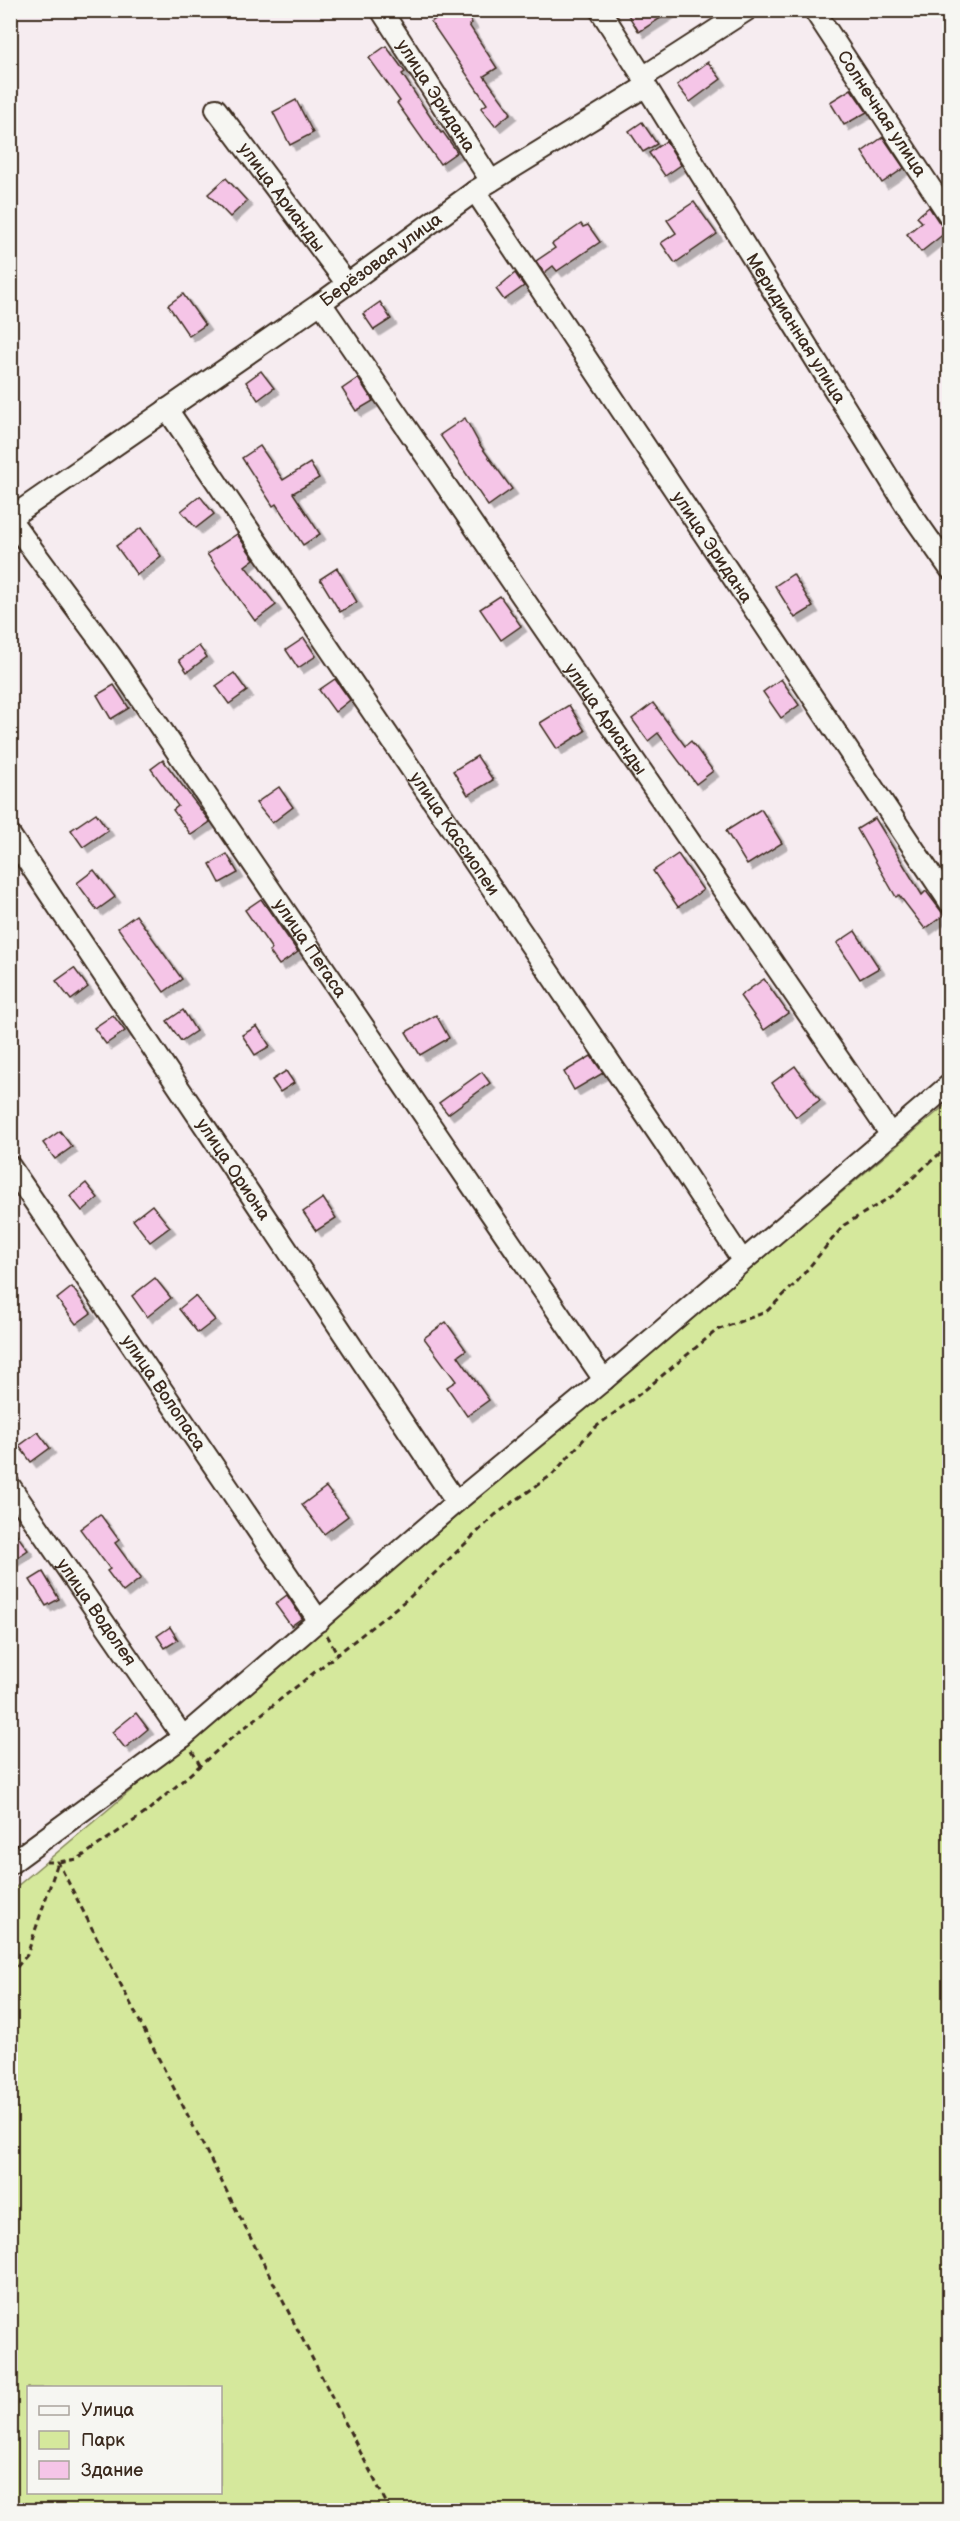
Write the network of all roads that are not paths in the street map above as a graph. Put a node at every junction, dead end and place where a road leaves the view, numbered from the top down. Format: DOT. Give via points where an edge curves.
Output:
graph roads {
  1 [pos="381,10"];
  2 [pos="600,10"];
  3 [pos="747,10"];
  4 [pos="814,10"];
  5 [pos="644,81"];
  6 [pos="216,109"];
  7 [pos="483,186"];
  8 [pos="950,217"];
  9 [pos="347,284"];
  10 [pos="321,303"];
  11 [pos="167,409"];
  12 [pos="10,518"];
  13 [pos="950,569"];
  14 [pos="10,835"];
  15 [pos="950,903"];
  16 [pos="950,1084"];
  17 [pos="891,1135"];
  18 [pos="10,1166"];
  19 [pos="742,1260"];
  20 [pos="604,1380"];
  21 [pos="10,1486"];
  22 [pos="456,1502"];
  23 [pos="318,1621"];
  24 [pos="183,1737"];
  25 [pos="10,1864"];
  1 -- 7 [label="street, улица Эридана"];
  2 -- 5 [label="street, Меридианная улица"];
  3 -- 5 [label="street, Берёзовая улица"];
  4 -- 8 [label="street, Солнечная улица"];
  5 -- 7 [label="street, Берёзовая улица"];
  5 -- 13 [label="street, Меридианная улица" via="910,512"];
  6 -- 9 [label="street, улица Арианды"];
  7 -- 9 [label="street, Берёзовая улица"];
  7 -- 15 [label="street, улица Эридана"];
  9 -- 10 [label="street, Берёзовая улица"];
  10 -- 11 [label="street, Берёзовая улица"];
  10 -- 17 [label="street, улица Арианды"];
  11 -- 12 [label="street, Берёзовая улица"];
  11 -- 19 [label="street, улица Кассиопеи"];
  12 -- 20 [label="street, улица Пегаса" via="113,658"];
  14 -- 22 [label="street, улица Ориона"];
  16 -- 17 [label="street"];
  17 -- 19 [label="street"];
  18 -- 23 [label="street, улица Волопаса"];
  19 -- 20 [label="street"];
  20 -- 22 [label="street"];
  21 -- 24 [label="street, улица Водолея"];
  22 -- 23 [label="street"];
  23 -- 24 [label="street"];
  24 -- 25 [label="street"];
}
